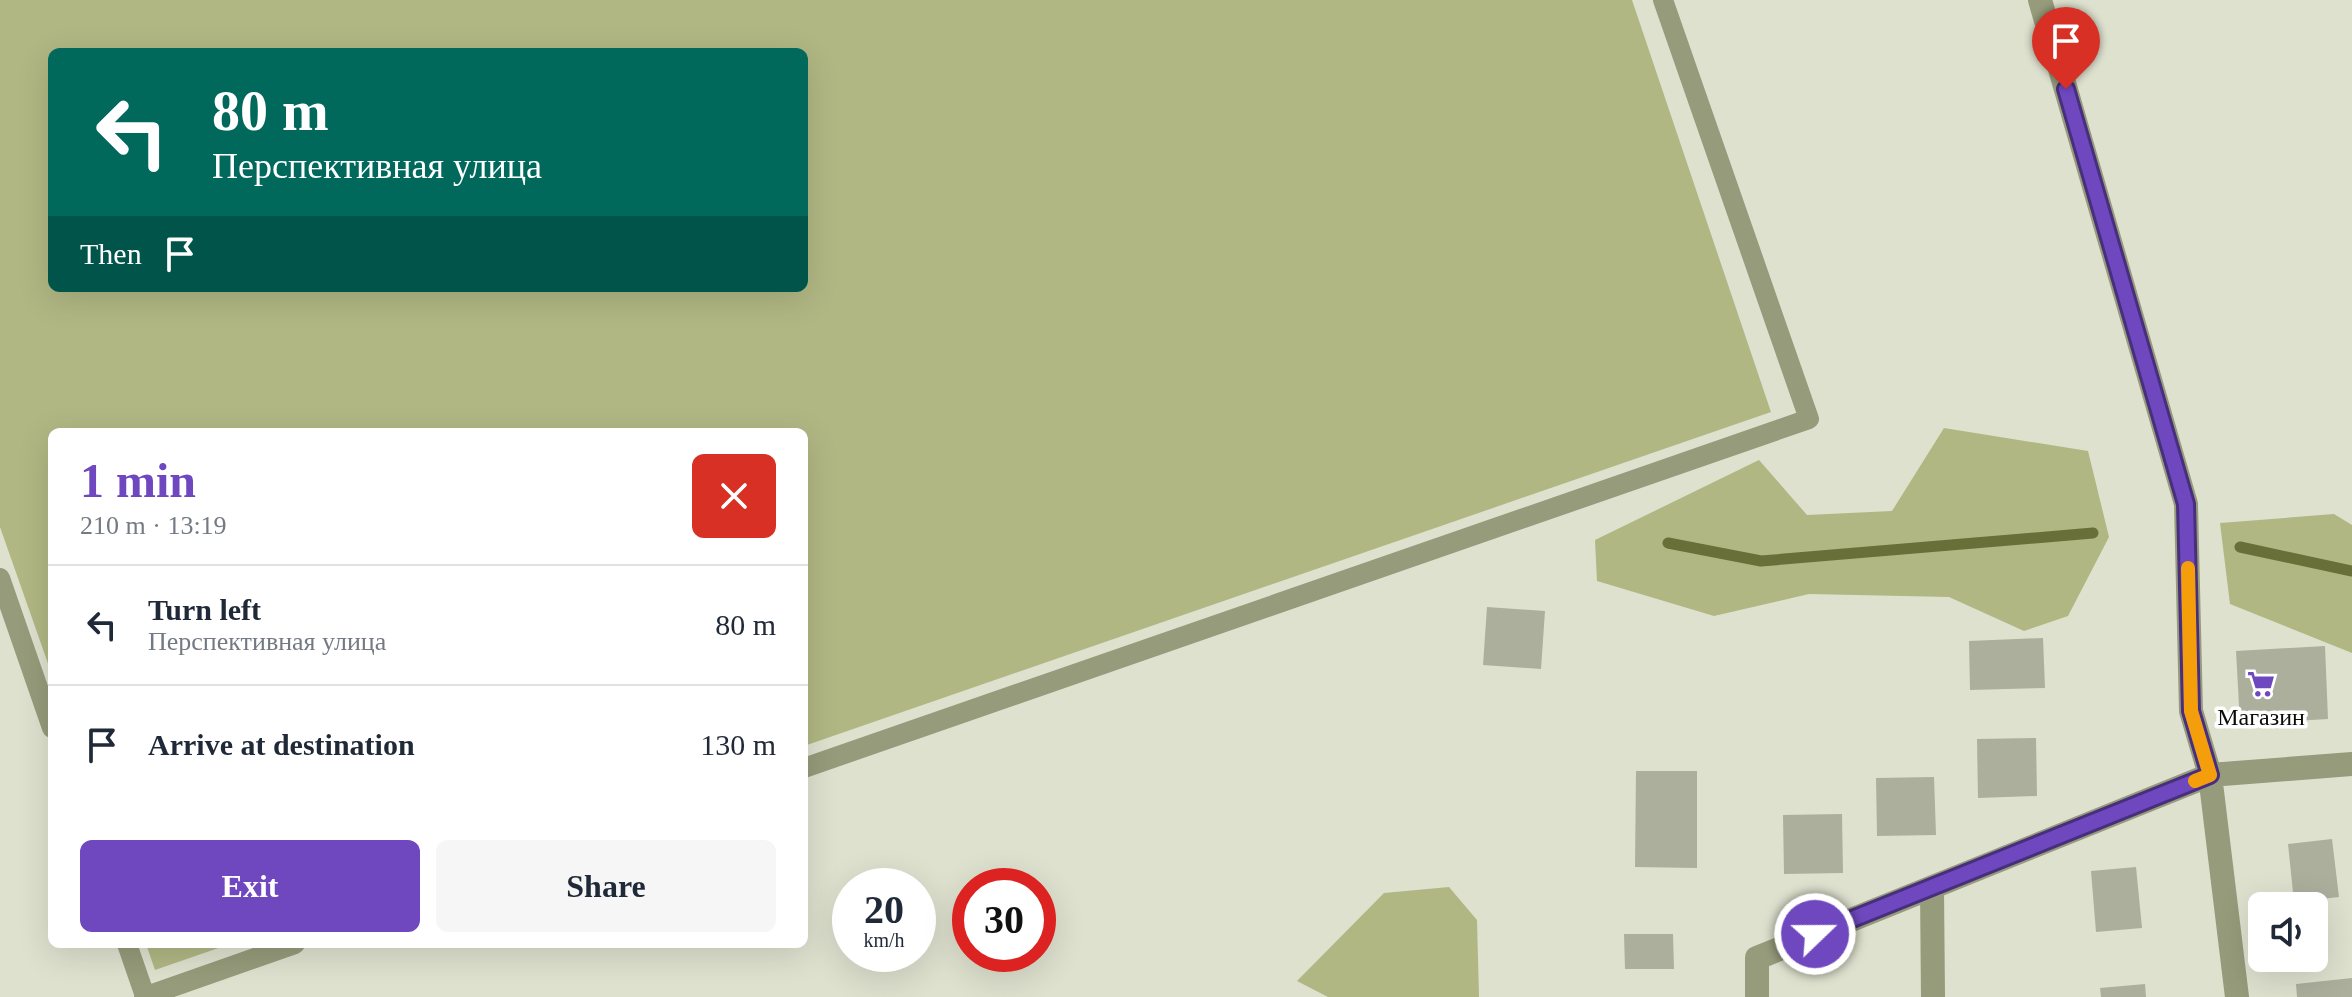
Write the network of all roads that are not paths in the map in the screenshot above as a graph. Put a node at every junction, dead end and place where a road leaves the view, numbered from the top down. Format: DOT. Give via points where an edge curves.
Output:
graph roads {
  1 [pos="1663,0"];
  2 [pos="2040,0"];
  3 [pos="0,578"];
  4 [pos="48,716"];
  5 [pos="2352,764"];
  6 [pos="808,767"];
  7 [pos="2210,775"];
  8 [pos="1932,888"];
  9 [pos="128,948"];
  10 [pos="283,948"];
  11 [pos="145,996"];
  12 [pos="1757,997"];
  13 [pos="1933,997"];
  14 [pos="2237,997"];
  1 -- 6 [label="lane" via="1809,419"];
  2 -- 7 [label="street" via="2186,504 2191,711"];
  3 -- 4 [label="lane"];
  5 -- 7 [label="street"];
  7 -- 8 [label="street"];
  7 -- 14 [label="street"];
  8 -- 12 [label="street" via="1757,958"];
  8 -- 13 [label="street"];
  9 -- 11 [label="lane"];
  10 -- 11 [label="lane"];
}
